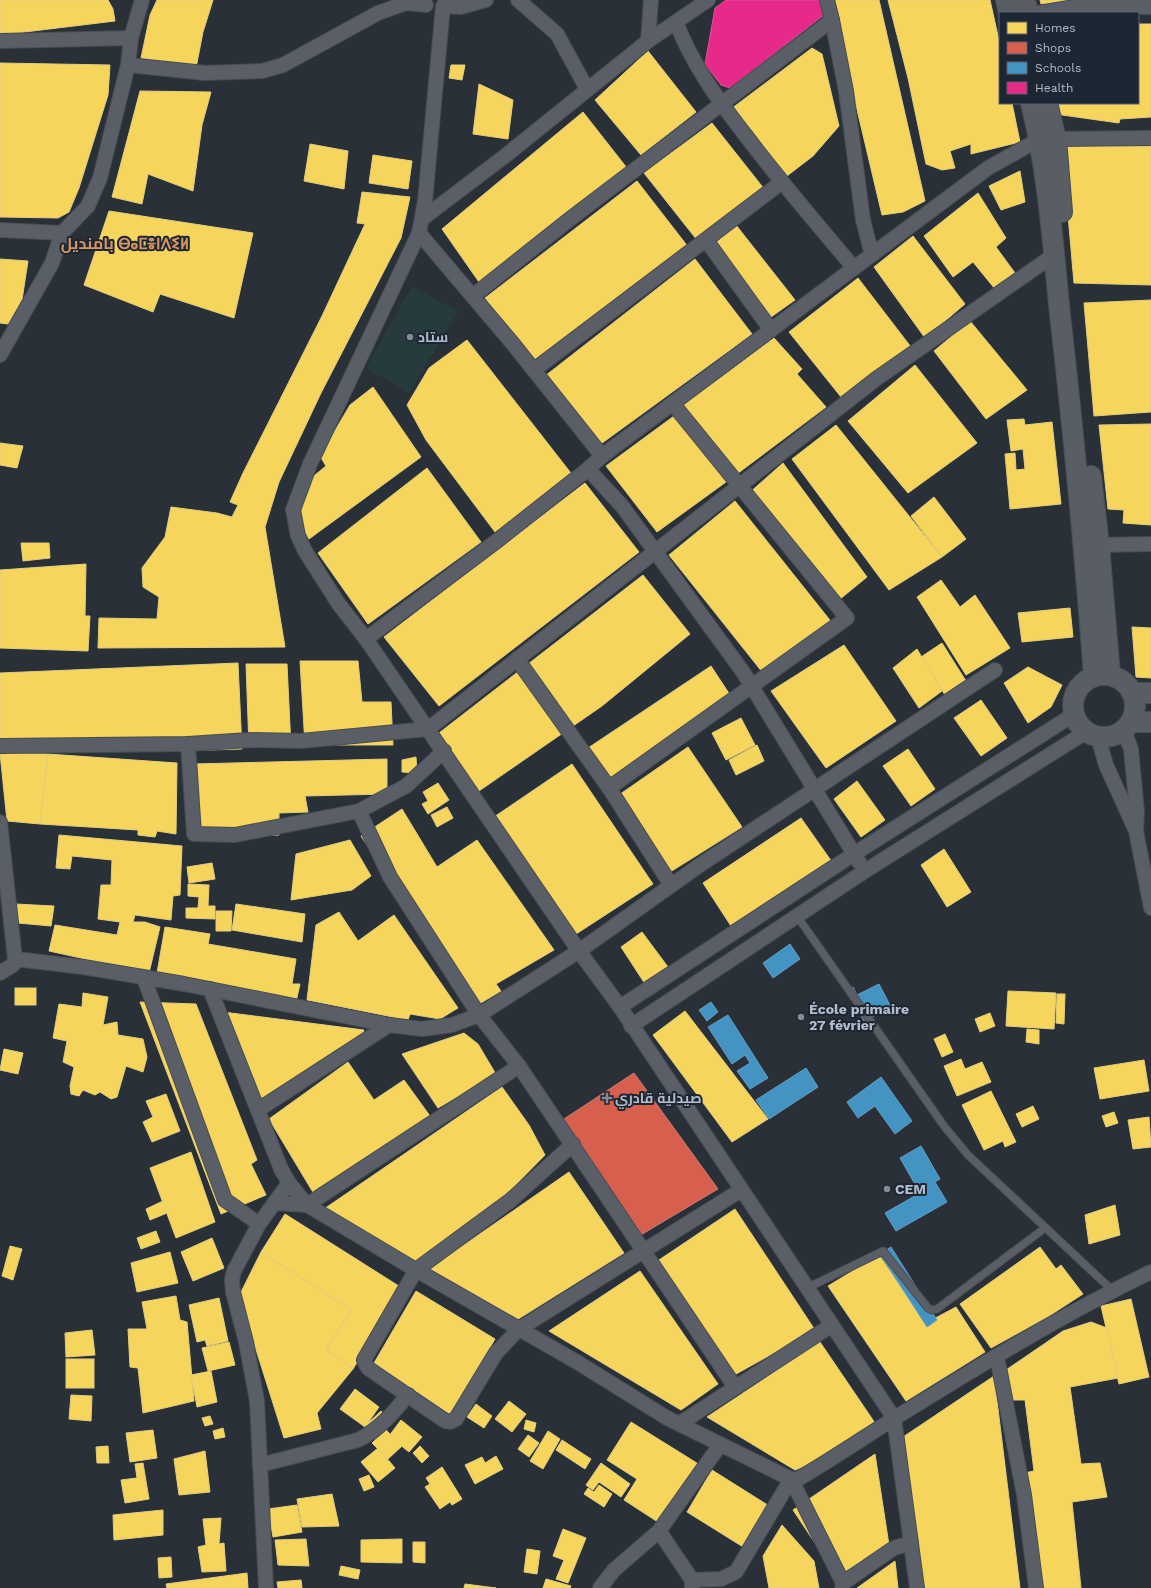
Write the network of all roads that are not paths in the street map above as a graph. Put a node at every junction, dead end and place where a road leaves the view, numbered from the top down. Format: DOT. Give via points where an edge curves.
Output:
graph roads {
  1 [pos="142,0"];
  2 [pos="486,0"];
  3 [pos="518,0"];
  4 [pos="651,0"];
  5 [pos="708,0"];
  6 [pos="827,0"];
  7 [pos="1006,0"];
  8 [pos="1025,0"];
  9 [pos="426,2"];
  10 [pos="444,6"];
  11 [pos="1151,8"];
  12 [pos="1009,12"];
  13 [pos="1028,12"];
  14 [pos="1045,12"];
  15 [pos="832,20"];
  16 [pos="676,22"];
  17 [pos="131,38"];
  18 [pos="0,41"];
  19 [pos="648,41"];
  20 [pos="128,65"];
  21 [pos="587,89"];
  22 [pos="1031,104"];
  23 [pos="1047,104"];
  24 [pos="722,105"];
  25 [pos="1151,138"];
  26 [pos="1048,139"];
  27 [pos="782,182"];
  28 [pos="421,226"];
  29 [pos="0,230"];
  30 [pos="62,233"];
  31 [pos="706,240"];
  32 [pos="872,255"];
  33 [pos="1054,255"];
  34 [pos="854,268"];
  35 [pos="473,296"];
  36 [pos="770,330"];
  37 [pos="0,355"];
  38 [pos="534,370"];
  39 [pos="673,404"];
  40 [pos="602,456"];
  41 [pos="588,469"];
  42 [pos="739,485"];
  43 [pos="1151,544"];
  44 [pos="1099,545"];
  45 [pos="655,550"];
  46 [pos="366,639"];
  47 [pos="517,659"];
  48 [pos="995,670"];
  49 [pos="1102,675"];
  50 [pos="751,687"];
  51 [pos="1141,693"];
  52 [pos="1073,715"];
  53 [pos="1135,725"];
  54 [pos="428,729"];
  55 [pos="1092,735"];
  56 [pos="188,744"];
  57 [pos="0,746"];
  58 [pos="444,751"];
  59 [pos="609,788"];
  60 [pos="815,789"];
  61 [pos="359,811"];
  62 [pos="0,822"];
  63 [pos="1136,831"];
  64 [pos="854,854"];
  65 [pos="865,871"];
  66 [pos="671,886"];
  67 [pos="1151,908"];
  68 [pos="797,916"];
  69 [pos="579,951"];
  70 [pos="15,959"];
  71 [pos="0,973"];
  72 [pos="144,978"];
  73 [pos="210,989"];
  74 [pos="620,1007"];
  75 [pos="479,1015"];
  76 [pos="389,1025"];
  77 [pos="631,1026"];
  78 [pos="519,1066"];
  79 [pos="258,1110"];
  80 [pos="573,1144"];
  81 [pos="289,1183"];
  82 [pos="741,1190"];
  83 [pos="274,1204"];
  84 [pos="308,1205"];
  85 [pos="259,1224"];
  86 [pos="1045,1228"];
  87 [pos="643,1252"];
  88 [pos="416,1270"];
  89 [pos="1151,1272"];
  90 [pos="807,1288"];
  91 [pos="1112,1290"];
  92 [pos="832,1325"];
  93 [pos="518,1329"];
  94 [pos="997,1357"];
  95 [pos="735,1387"];
  96 [pos="408,1395"];
  97 [pos="894,1418"];
  98 [pos="679,1424"];
  99 [pos="720,1445"];
  100 [pos="260,1464"];
  101 [pos="791,1479"];
  102 [pos="659,1531"];
  103 [pos="911,1543"];
  104 [pos="692,1584"];
  105 [pos="842,1586"];
  106 [pos="266,1588"];
  107 [pos="600,1588"];
  108 [pos="917,1588"];
  109 [pos="1036,1588"];
  1 -- 17 [label="street"];
  2 -- 10 [label="street" via="461,6"];
  3 -- 21 [label="street" via="557,34"];
  4 -- 19 [label="street"];
  5 -- 16 [label="street"];
  6 -- 15 [label="street"];
  7 -- 12 [label="street"];
  8 -- 13 [label="street"];
  9 -- 10 [label="street"];
  9 -- 20 [label="street" via="406,4 378,13 283,65 262,71 204,73"];
  10 -- 28 [label="street"];
  11 -- 14 [label="street" via="1080,6"];
  15 -- 24 [label="street"];
  15 -- 32 [label="street" via="846,91 863,220"];
  16 -- 19 [label="street"];
  16 -- 24 [label="street" via="700,73"];
  17 -- 18 [label="street"];
  17 -- 20 [label="street"];
  19 -- 21 [label="street"];
  20 -- 30 [label="street" via="100,178 88,206"];
  21 -- 28 [label="street"];
  22 -- 26 [label="street"];
  23 -- 26 [label="street"];
  24 -- 27 [label="street"];
  24 -- 35 [label="street" via="570,219"];
  25 -- 26 [label="street"];
  26 -- 32 [label="street" via="988,168"];
  26 -- 33 [label="street"];
  26 -- 44 [label="street" via="1065,238"];
  27 -- 31 [label="street"];
  27 -- 34 [label="street"];
  28 -- 35 [label="street"];
  28 -- 46 [label="street" via="310,464 293,510 298,536 305,551 338,603"];
  29 -- 30 [label="street"];
  30 -- 37 [label="street" via="52,263"];
  31 -- 36 [label="street"];
  31 -- 38 [label="street"];
  32 -- 34 [label="street"];
  33 -- 42 [label="street" via="876,379"];
  33 -- 49 [label="street"];
  34 -- 36 [label="street"];
  35 -- 38 [label="street"];
  36 -- 39 [label="street"];
  38 -- 40 [label="street"];
  39 -- 40 [label="street"];
  39 -- 42 [label="street"];
  40 -- 41 [label="street"];
  41 -- 45 [label="street" via="622,506"];
  41 -- 46 [label="street"];
  42 -- 45 [label="street"];
  42 -- 50 [label="street" via="847,618"];
  43 -- 44 [label="street"];
  44 -- 49 [label="street"];
  45 -- 47 [label="street"];
  45 -- 50 [label="street"];
  46 -- 54 [label="street"];
  47 -- 54 [label="street"];
  47 -- 59 [label="street"];
  48 -- 60 [label="street"];
  49 -- 51 [label="street" via="1121,680"];
  49 -- 52 [label="street" via="1082,683 1072,704"];
  50 -- 59 [label="street"];
  50 -- 60 [label="street"];
  51 -- 53 [label="street" via="1135,706"];
  52 -- 55 [label="street" via="1078,725"];
  52 -- 64 [label="street"];
  53 -- 55 [label="street" via="1114,736"];
  53 -- 63 [label="street" via="1131,749 1137,812"];
  54 -- 56 [label="street" via="301,741 249,740"];
  54 -- 58 [label="street"];
  55 -- 63 [label="street"];
  55 -- 65 [label="street"];
  56 -- 57 [label="street"];
  56 -- 61 [label="street" via="194,834 235,835"];
  58 -- 61 [label="street" via="406,786"];
  58 -- 69 [label="street"];
  59 -- 66 [label="street"];
  60 -- 64 [label="street"];
  60 -- 66 [label="street"];
  61 -- 75 [label="street" via="390,876"];
  62 -- 70 [label="street"];
  63 -- 67 [label="street"];
  64 -- 65 [label="street"];
  64 -- 74 [label="street"];
  65 -- 68 [label="street"];
  66 -- 69 [label="street"];
  68 -- 77 [label="street"];
  68 -- 86 [label="lane" via="944,1126 968,1155"];
  69 -- 74 [label="street"];
  69 -- 75 [label="street"];
  70 -- 71 [label="street" via="13,965"];
  70 -- 72 [label="street"];
  72 -- 73 [label="street"];
  72 -- 85 [label="street" via="225,1200"];
  73 -- 76 [label="street"];
  73 -- 79 [label="street"];
  74 -- 77 [label="street"];
  75 -- 76 [label="street" via="452,1025 422,1029"];
  75 -- 78 [label="street"];
  76 -- 79 [label="street"];
  77 -- 82 [label="street"];
  78 -- 80 [label="street"];
  78 -- 84 [label="street"];
  79 -- 81 [label="street"];
  80 -- 87 [label="street"];
  80 -- 88 [label="street" via="511,1200"];
  81 -- 83 [label="street"];
  81 -- 84 [label="street"];
  82 -- 87 [label="street"];
  82 -- 90 [label="street"];
  83 -- 84 [label="street"];
  83 -- 85 [label="street"];
  84 -- 88 [label="street"];
  85 -- 100 [label="street" via="234,1271 232,1280 257,1401"];
  86 -- 90 [label="lane" via="932,1310 883,1251"];
  86 -- 91 [label="lane"];
  87 -- 93 [label="street"];
  87 -- 95 [label="street"];
  88 -- 93 [label="street"];
  88 -- 96 [label="street" via="364,1360 369,1368"];
  89 -- 91 [label="street"];
  90 -- 92 [label="street"];
  91 -- 94 [label="street"];
  92 -- 95 [label="street"];
  92 -- 97 [label="street"];
  93 -- 96 [label="street" via="496,1353 456,1419 445,1421"];
  93 -- 98 [label="street"];
  94 -- 97 [label="street"];
  94 -- 109 [label="street" via="1024,1495"];
  95 -- 98 [label="street"];
  96 -- 100 [label="street" via="391,1416 372,1433 358,1440"];
  97 -- 101 [label="street" via="833,1459 798,1479"];
  97 -- 103 [label="street"];
  98 -- 99 [label="street"];
  99 -- 101 [label="street"];
  99 -- 102 [label="street"];
  100 -- 106 [label="street"];
  101 -- 104 [label="street" via="736,1572 721,1580"];
  101 -- 105 [label="street"];
  102 -- 104 [label="street"];
  102 -- 107 [label="street" via="614,1570"];
  103 -- 105 [label="street" via="894,1548"];
  103 -- 108 [label="street"];
}
